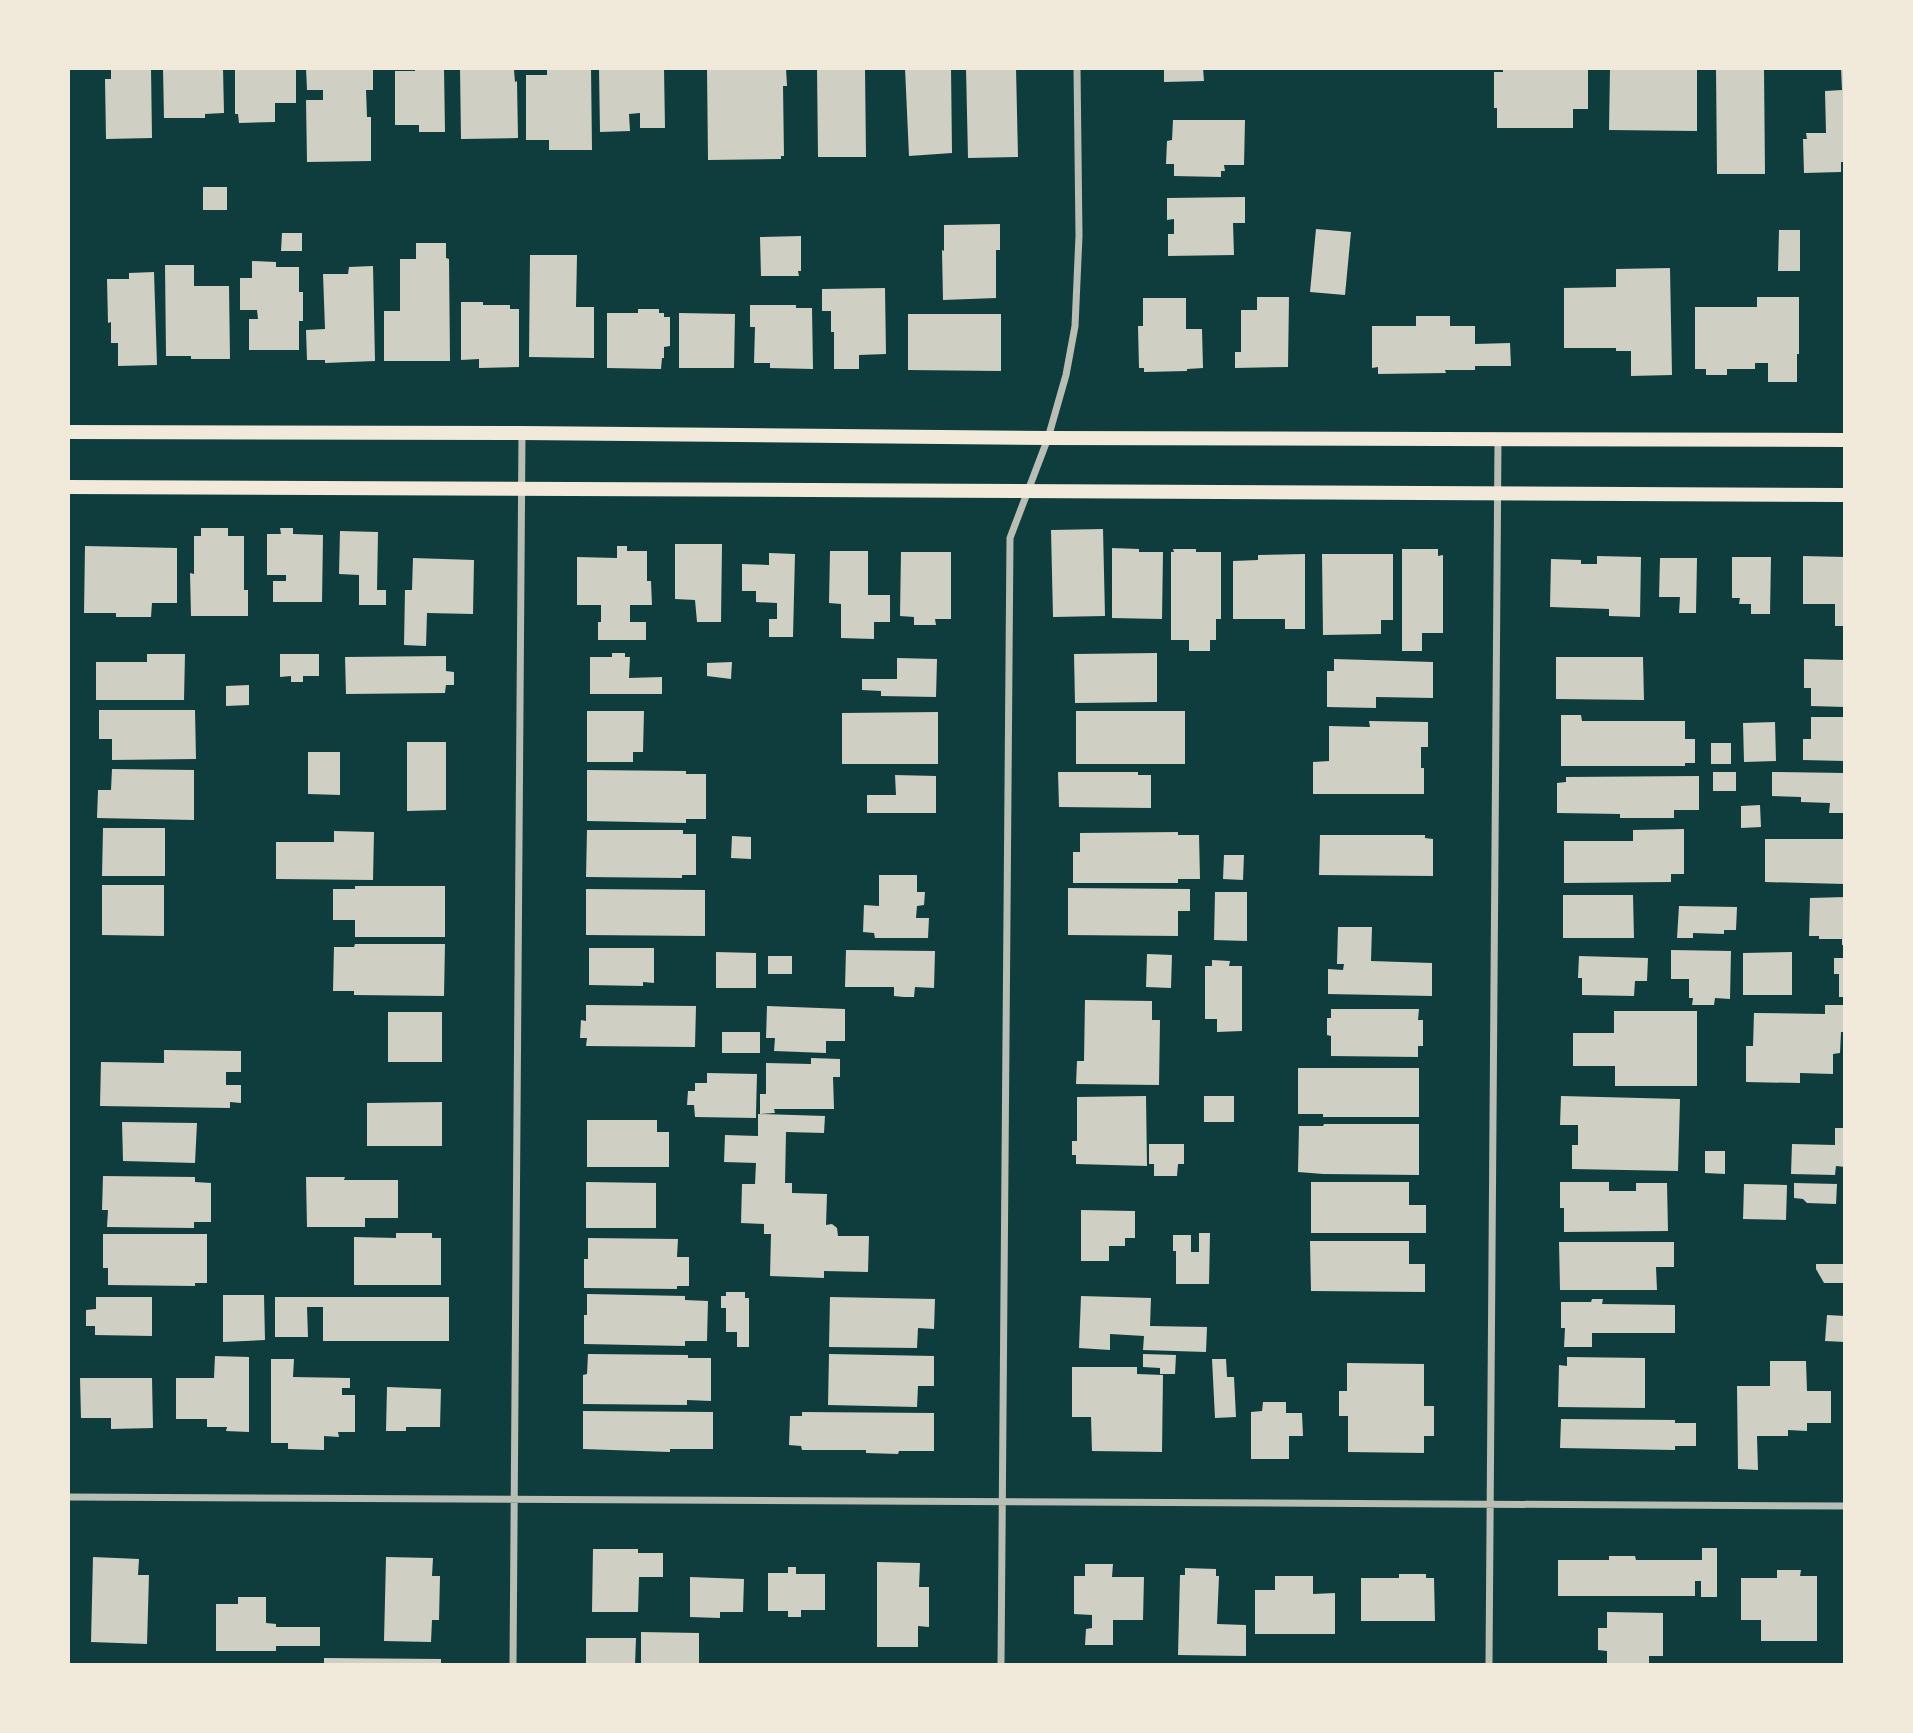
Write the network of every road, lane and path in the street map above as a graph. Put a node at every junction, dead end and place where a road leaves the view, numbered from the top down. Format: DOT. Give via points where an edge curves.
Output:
graph roads {
  1 [pos="1077,68"];
  2 [pos="68,432"];
  3 [pos="522,433"];
  4 [pos="1048,438"];
  5 [pos="1498,439"];
  6 [pos="1845,440"];
  7 [pos="68,487"];
  8 [pos="522,488"];
  9 [pos="1027,491"];
  10 [pos="1497,495"];
  11 [pos="1845,495"];
  12 [pos="68,1497"];
  13 [pos="513,1499"];
  14 [pos="1002,1503"];
  15 [pos="1490,1504"];
  16 [pos="1845,1506"];
  17 [pos="513,1665"];
  18 [pos="1001,1665"];
  19 [pos="1489,1665"];
  1 -- 4 [label="street" via="1077,310 1066,375"];
  2 -- 3 [label="main road"];
  3 -- 4 [label="main road"];
  3 -- 8 [label="street"];
  4 -- 5 [label="main road"];
  4 -- 9 [label="street"];
  5 -- 6 [label="main road"];
  5 -- 10 [label="street"];
  7 -- 8 [label="main road"];
  8 -- 9 [label="main road"];
  8 -- 13 [label="street"];
  9 -- 10 [label="main road"];
  9 -- 14 [label="street" via="1010,538"];
  10 -- 11 [label="main road"];
  10 -- 15 [label="street"];
  12 -- 13 [label="street"];
  13 -- 14 [label="street"];
  13 -- 17 [label="street"];
  14 -- 15 [label="street"];
  14 -- 18 [label="street"];
  15 -- 16 [label="street"];
  15 -- 19 [label="street"];
}
